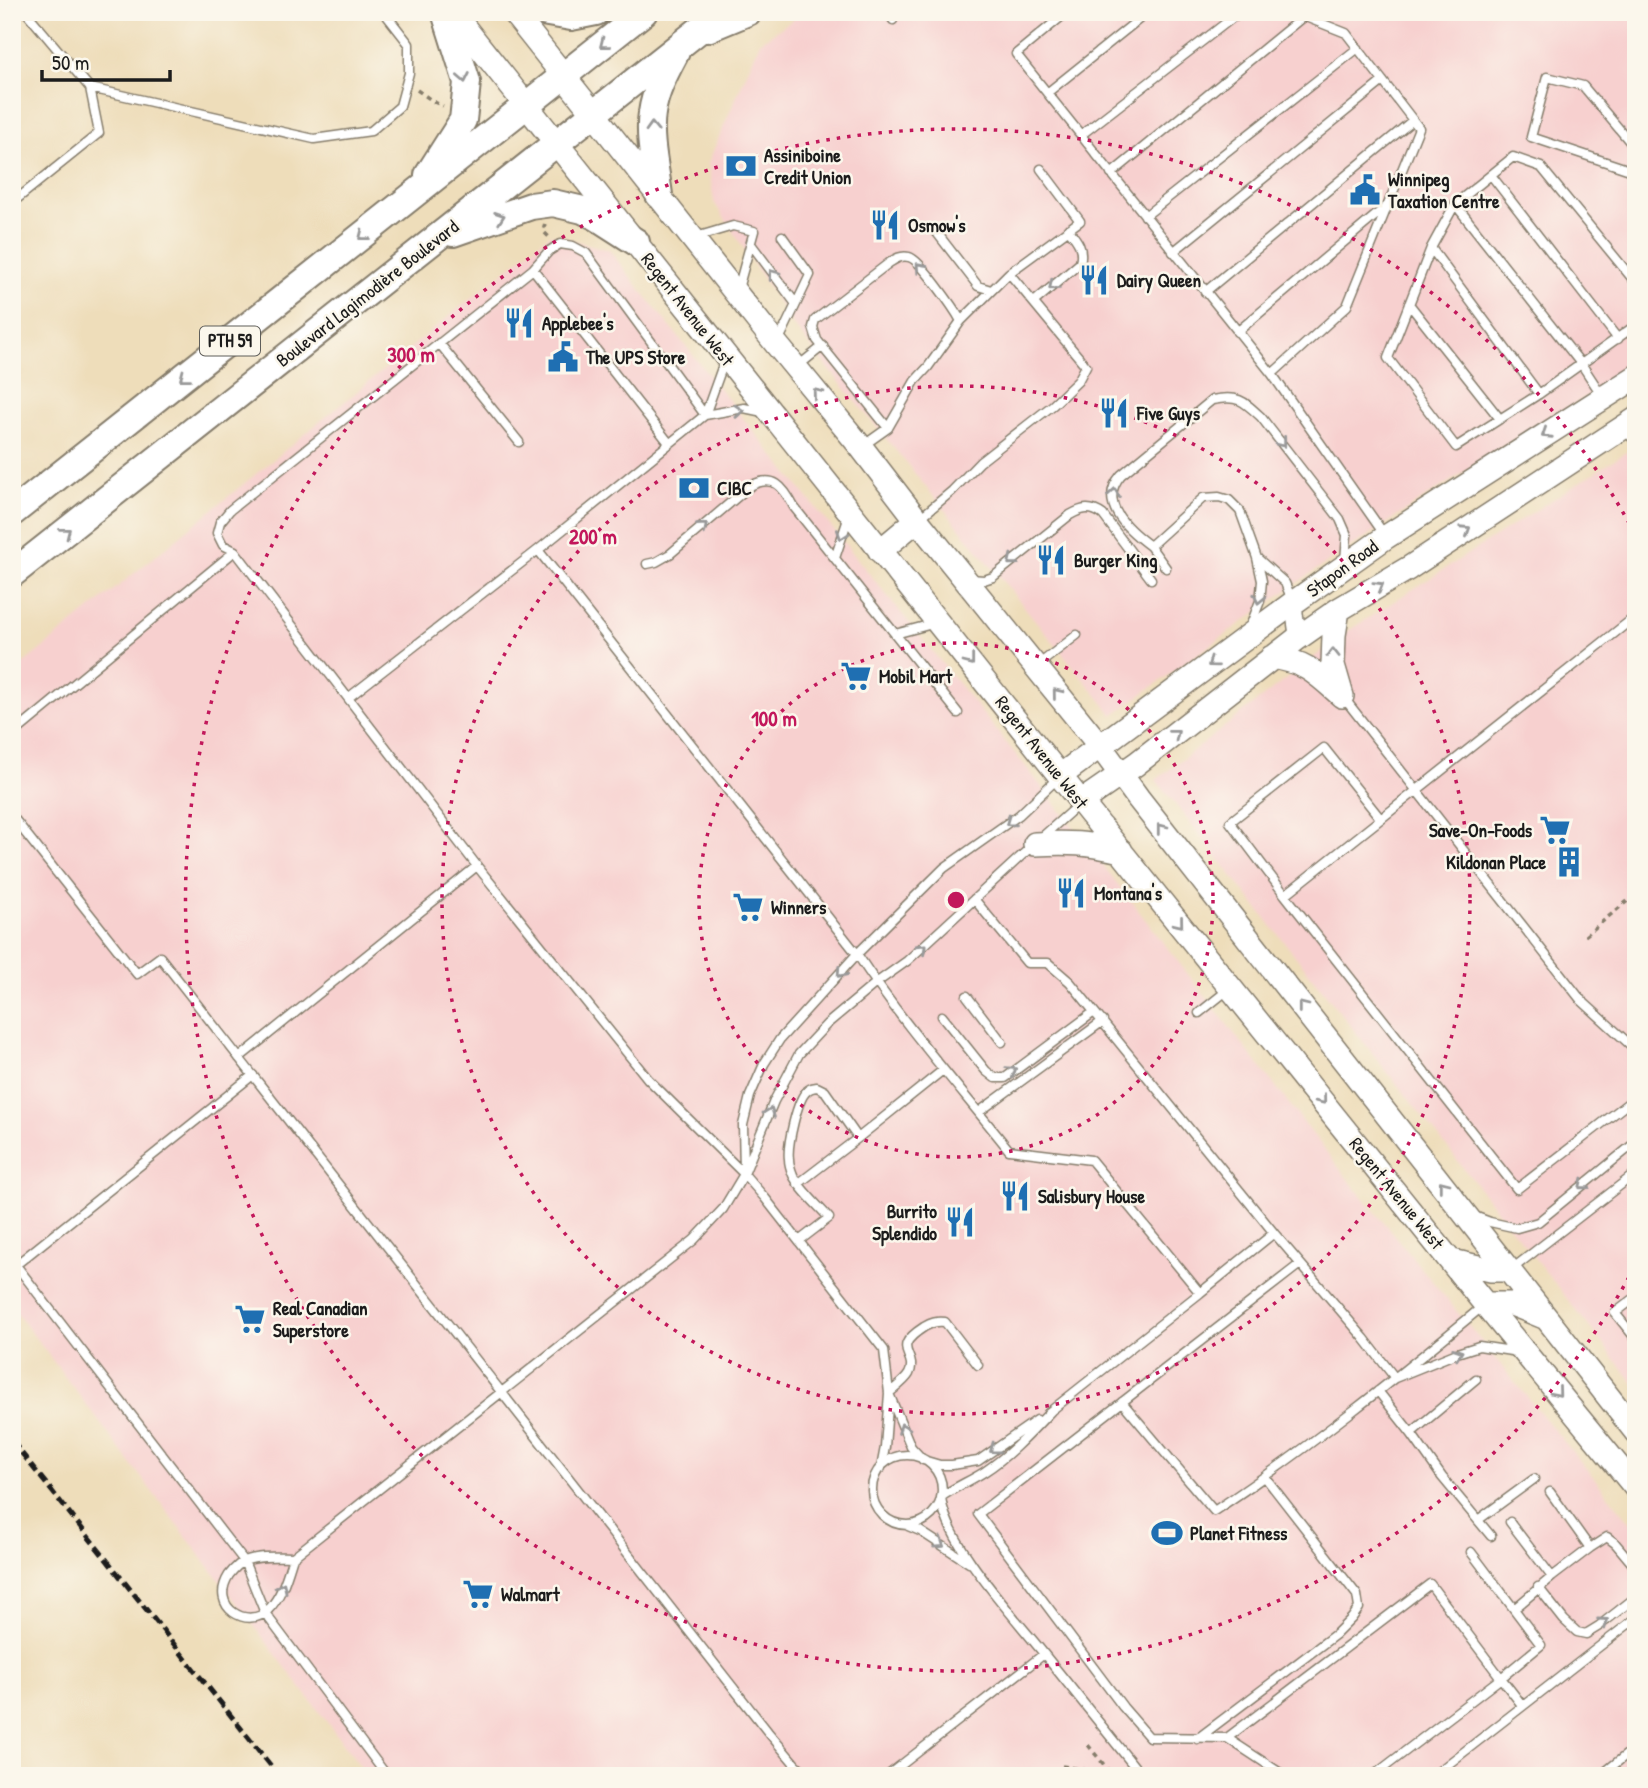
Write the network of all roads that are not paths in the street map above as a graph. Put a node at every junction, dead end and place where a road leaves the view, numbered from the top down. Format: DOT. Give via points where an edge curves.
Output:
graph roads {
  1 [pos="26,12"];
  2 [pos="384,12"];
  3 [pos="446,12"];
  4 [pos="452,12"];
  5 [pos="513,12"];
  6 [pos="542,12"];
  7 [pos="596,12"];
  8 [pos="644,12"];
  9 [pos="722,12"];
  10 [pos="748,12"];
  11 [pos="1066,12"];
  12 [pos="1148,12"];
  13 [pos="1240,12"];
  14 [pos="1293,12"];
  15 [pos="1304,16"];
  16 [pos="687,40"];
  17 [pos="1358,48"];
  18 [pos="564,76"];
  19 [pos="1383,81"];
  20 [pos="89,88"];
  21 [pos="1047,93"];
  22 [pos="526,105"];
  23 [pos="594,114"];
  24 [pos="1413,120"];
  25 [pos="1080,135"];
  26 [pos="556,143"];
  27 [pos="1636,149"];
  28 [pos="1041,169"];
  29 [pos="1636,172"];
  30 [pos="1111,174"];
  31 [pos="1491,175"];
  32 [pos="416,194"];
  33 [pos="659,195"];
  34 [pos="12,203"];
  35 [pos="1390,203"];
  36 [pos="1455,204"];
  37 [pos="1144,216"];
  38 [pos="934,229"];
  39 [pos="1068,229"];
  40 [pos="782,236"];
  41 [pos="693,238"];
  42 [pos="435,239"];
  43 [pos="636,242"];
  44 [pos="751,244"];
  45 [pos="1431,248"];
  46 [pos="1173,252"];
  47 [pos="533,270"];
  48 [pos="1009,273"];
  49 [pos="1636,283"];
  50 [pos="990,290"];
  51 [pos="1205,292"];
  52 [pos="737,294"];
  53 [pos="1034,302"];
  54 [pos="796,304"];
  55 [pos="1409,304"];
  56 [pos="961,321"];
  57 [pos="1636,325"];
  58 [pos="1237,332"];
  59 [pos="1618,339"];
  60 [pos="439,343"];
  61 [pos="776,345"];
  62 [pos="822,346"];
  63 [pos="726,356"];
  64 [pos="1582,365"];
  65 [pos="796,367"];
  66 [pos="1272,374"];
  67 [pos="1636,377"];
  68 [pos="1539,394"];
  69 [pos="1603,397"];
  70 [pos="772,414"];
  71 [pos="705,415"];
  72 [pos="1500,419"];
  73 [pos="888,428"];
  74 [pos="1631,429"];
  75 [pos="519,442"];
  76 [pos="669,443"];
  77 [pos="861,447"];
  78 [pos="12,513"];
  79 [pos="850,513"];
  80 [pos="917,520"];
  81 [pos="1385,537"];
  82 [pos="1150,546"];
  83 [pos="538,550"];
  84 [pos="235,551"];
  85 [pos="880,551"];
  86 [pos="835,558"];
  87 [pos="1258,558"];
  88 [pos="647,564"];
  89 [pos="1343,567"];
  90 [pos="1166,568"];
  91 [pos="1409,568"];
  92 [pos="12,574"];
  93 [pos="964,578"];
  94 [pos="1151,579"];
  95 [pos="1293,603"];
  96 [pos="1338,610"];
  97 [pos="1636,616"];
  98 [pos="939,622"];
  99 [pos="895,634"];
  100 [pos="1077,635"];
  101 [pos="1246,638"];
  102 [pos="1298,638"];
  103 [pos="1272,657"];
  104 [pos="1036,667"];
  105 [pos="1342,696"];
  106 [pos="348,698"];
  107 [pos="958,713"];
  108 [pos="12,735"];
  109 [pos="1100,746"];
  110 [pos="1121,775"];
  111 [pos="1060,776"];
  112 [pos="1416,790"];
  113 [pos="1081,802"];
  114 [pos="12,816"];
  115 [pos="1380,818"];
  116 [pos="1035,844"];
  117 [pos="1121,851"];
  118 [pos="477,866"];
  119 [pos="1284,895"];
  120 [pos="974,899"];
  121 [pos="857,954"];
  122 [pos="876,983"];
  123 [pos="1231,987"];
  124 [pos="967,996"];
  125 [pos="1094,1012"];
  126 [pos="1199,1013"];
  127 [pos="942,1016"];
  128 [pos="1102,1021"];
  129 [pos="1002,1041"];
  130 [pos="1636,1050"];
  131 [pos="239,1058"];
  132 [pos="943,1070"];
  133 [pos="253,1075"];
  134 [pos="1636,1097"];
  135 [pos="979,1112"];
  136 [pos="858,1138"];
  137 [pos="1636,1142"];
  138 [pos="1636,1173"];
  139 [pos="744,1174"];
  140 [pos="798,1184"];
  141 [pos="1463,1211"];
  142 [pos="1274,1233"];
  143 [pos="799,1241"];
  144 [pos="1452,1261"];
  145 [pos="14,1264"];
  146 [pos="1300,1264"];
  147 [pos="1509,1270"];
  148 [pos="1200,1293"];
  149 [pos="1636,1297"];
  150 [pos="1485,1304"];
  151 [pos="1544,1317"];
  152 [pos="1636,1339"];
  153 [pos="1525,1353"];
  154 [pos="978,1365"];
  155 [pos="1395,1378"];
  156 [pos="1476,1379"];
  157 [pos="1378,1391"];
  158 [pos="502,1393"];
  159 [pos="889,1393"];
  160 [pos="1122,1402"];
  161 [pos="1051,1411"];
  162 [pos="1636,1432"];
  163 [pos="1411,1433"];
  164 [pos="1636,1447"];
  165 [pos="1605,1449"];
  166 [pos="923,1460"];
  167 [pos="881,1468"];
  168 [pos="1265,1477"];
  169 [pos="1534,1479"];
  170 [pos="1636,1488"];
  171 [pos="1550,1492"];
  172 [pos="941,1497"];
  173 [pos="1478,1520"];
  174 [pos="1510,1522"];
  175 [pos="905,1525"];
  176 [pos="1491,1536"];
  177 [pos="1590,1548"];
  178 [pos="1471,1552"];
  179 [pos="293,1557"];
  180 [pos="244,1561"];
  181 [pos="973,1566"];
  182 [pos="1636,1568"];
  183 [pos="1552,1577"];
  184 [pos="1538,1587"];
  185 [pos="1636,1597"];
  186 [pos="1514,1609"];
  187 [pos="265,1613"];
  188 [pos="1636,1618"];
  189 [pos="1044,1654"];
  190 [pos="1501,1678"];
  191 [pos="1522,1705"];
  192 [pos="1227,1738"];
  193 [pos="1197,1739"];
  194 [pos="1636,1747"];
  195 [pos="799,1768"];
  196 [pos="387,1776"];
  197 [pos="788,1776"];
  198 [pos="805,1776"];
  199 [pos="887,1776"];
  200 [pos="1142,1776"];
  201 [pos="1285,1776"];
  202 [pos="1373,1776"];
  203 [pos="1433,1776"];
  204 [pos="1600,1776"];
  1 -- 20 [label="lane"];
  2 -- 20 [label="lane" via="409,44 410,73 400,106 371,131 314,139"];
  3 -- 32 [label="main road, one-way" via="467,82 463,120"];
  4 -- 22 [label="main road, Regent Avenue West"];
  5 -- 18 [label="main road, Regent Avenue West"];
  6 -- 7 [label="main road" via="571,17"];
  8 -- 18 [label="main road, PTH 59, one-way"];
  9 -- 16 [label="main road, Boulevard Lagimodière Boulevard / PTH 59"];
  10 -- 16 [label="main road"];
  11 -- 21 [label="lane" via="1016,54"];
  12 -- 21 [label="lane"];
  13 -- 25 [label="lane"];
  14 -- 15 [label="lane"];
  15 -- 17 [label="lane" via="1346,33"];
  15 -- 30 [label="lane"];
  16 -- 23 [label="main road, Boulevard Lagimodière Boulevard / PTH 59"];
  33 -- 16 [label="main road, one-way" via="651,114 656,94"];
  17 -- 19 [label="lane"];
  17 -- 37 [label="lane"];
  18 -- 22 [label="main road, PTH 59"];
  18 -- 23 [label="main road, Regent Avenue West"];
  19 -- 24 [label="lane"];
  19 -- 46 [label="lane"];
  20 -- 34 [label="lane" via="99,132"];
  21 -- 25 [label="lane"];
  22 -- 26 [label="main road, Regent Avenue West"];
  22 -- 32 [label="main road, PTH 59"];
  23 -- 26 [label="main road, Boulevard Lagimodière Boulevard / PTH 59"];
  23 -- 33 [label="main road, Regent Avenue West"];
  24 -- 35 [label="lane" via="1419,128"];
  24 -- 51 [label="lane"];
  25 -- 30 [label="lane"];
  26 -- 42 [label="main road, Boulevard Lagimodière Boulevard / PTH 59"];
  26 -- 43 [label="main road, Regent Avenue West"];
  27 -- 29 [label="lane" via="1583,86 1547,77 1531,137"];
  28 -- 39 [label="lane" via="1080,220"];
  30 -- 37 [label="lane"];
  31 -- 36 [label="lane"];
  31 -- 49 [label="lane" via="1513,158 1541,167"];
  31 -- 59 [label="lane"];
  32 -- 78 [label="main road, PTH 59, one-way"];
  33 -- 41 [label="main road, Regent Avenue West"];
  35 -- 58 [label="lane"];
  35 -- 66 [label="lane" via="1347,306"];
  36 -- 45 [label="lane"];
  36 -- 64 [label="lane"];
  37 -- 46 [label="lane"];
  38 -- 50 [label="lane" via="978,286"];
  39 -- 48 [label="lane"];
  39 -- 53 [label="lane, one-way" via="1078,242 1080,263"];
  40 -- 54 [label="lane" via="810,275"];
  41 -- 44 [label="lane" via="733,226 754,232"];
  41 -- 52 [label="main road, Regent Avenue West"];
  42 -- 43 [label="main road, one-way" via="553,202 590,214"];
  92 -- 42 [label="main road, Boulevard Lagimodière Boulevard / PTH 59, one-way"];
  43 -- 63 [label="main road, Regent Avenue West"];
  44 -- 52 [label="lane"];
  54 -- 44 [label="lane, one-way"];
  45 -- 55 [label="lane"];
  45 -- 68 [label="lane"];
  46 -- 51 [label="lane"];
  47 -- 60 [label="lane"];
  47 -- 71 [label="lane" via="560,244 586,253"];
  47 -- 76 [label="lane"];
  48 -- 50 [label="lane"];
  48 -- 53 [label="lane"];
  50 -- 56 [label="lane"];
  51 -- 58 [label="lane"];
  52 -- 61 [label="main road, Regent Avenue West"];
  53 -- 80 [label="lane" via="1086,366 1078,381"];
  54 -- 61 [label="lane"];
  55 -- 72 [label="lane"];
  55 -- 72 [label="lane" via="1388,358 1456,447"];
  56 -- 62 [label="lane, one-way" via="920,265 906,256 889,263 816,320 813,327"];
  56 -- 73 [label="lane" via="915,381"];
  57 -- 59 [label="lane"];
  58 -- 66 [label="lane"];
  59 -- 64 [label="lane"];
  60 -- 75 [label="lane"];
  60 -- 84 [label="lane" via="230,510 216,533 223,545"];
  61 -- 65 [label="main road, Regent Avenue West"];
  62 -- 65 [label="lane"];
  62 -- 73 [label="lane"];
  63 -- 70 [label="main road, Regent Avenue West"];
  63 -- 71 [label="lane"];
  64 -- 68 [label="lane"];
  64 -- 69 [label="lane"];
  77 -- 65 [label="main road, Regent Avenue West, one-way"];
  66 -- 81 [label="lane"];
  67 -- 69 [label="main road, Stapon Road"];
  68 -- 72 [label="lane"];
  69 -- 74 [label="main road"];
  69 -- 81 [label="main road, Stapon Road, one-way"];
  71 -- 70 [label="lane, one-way" via="744,408"];
  70 -- 79 [label="main road, Regent Avenue West"];
  71 -- 76 [label="lane"];
  73 -- 77 [label="lane"];
  91 -- 74 [label="main road, Stapon Road, one-way"];
  76 -- 83 [label="lane"];
  77 -- 80 [label="main road, Regent Avenue West"];
  79 -- 85 [label="main road, Regent Avenue West"];
  79 -- 86 [label="lane, one-way"];
  80 -- 85 [label="main road"];
  80 -- 93 [label="main road, Regent Avenue West"];
  81 -- 89 [label="main road, Stapon Road"];
  81 -- 91 [label="main road"];
  82 -- 87 [label="lane" via="1203,498 1219,496 1240,511"];
  82 -- 89 [label="lane, one-way" via="1112,507 1114,483 1212,400 1237,398 1261,418 1340,519 1347,535"];
  82 -- 90 [label="lane"];
  83 -- 106 [label="lane"];
  83 -- 121 [label="lane"];
  84 -- 106 [label="lane"];
  84 -- 108 [label="lane"];
  85 -- 98 [label="main road, Regent Avenue West"];
  88 -- 86 [label="lane, one-way" via="670,554 762,480 778,485"];
  86 -- 99 [label="lane"];
  87 -- 95 [label="lane" via="1285,583"];
  87 -- 101 [label="lane, one-way" via="1260,601"];
  89 -- 95 [label="main road, Stapon Road"];
  96 -- 91 [label="main road, Stapon Road, one-way"];
  94 -- 93 [label="lane, one-way" via="1102,515 1084,508 993,577"];
  93 -- 104 [label="main road, Regent Avenue West"];
  95 -- 101 [label="main road, Stapon Road"];
  95 -- 102 [label="street"];
  96 -- 102 [label="main road, Stapon Road"];
  105 -- 96 [label="main road, one-way" via="1333,665"];
  97 -- 112 [label="lane"];
  98 -- 99 [label="lane"];
  98 -- 111 [label="main road, Regent Avenue West, one-way"];
  99 -- 107 [label="lane"];
  100 -- 104 [label="lane"];
  101 -- 109 [label="main road, Stapon Road, one-way"];
  102 -- 103 [label="main road, Stapon Road"];
  103 -- 105 [label="main road" via="1309,668"];
  110 -- 103 [label="main road, Stapon Road, one-way"];
  109 -- 104 [label="main road, Regent Avenue West, one-way"];
  105 -- 112 [label="lane"];
  106 -- 118 [label="lane"];
  109 -- 110 [label="main road, Regent Avenue West"];
  109 -- 111 [label="main road, Stapon Road"];
  110 -- 113 [label="main road, Stapon Road"];
  141 -- 110 [label="main road, Regent Avenue West, one-way"];
  111 -- 113 [label="main road, Regent Avenue West"];
  111 -- 121 [label="lane, one-way" via="1019,815 944,868"];
  112 -- 115 [label="lane"];
  112 -- 130 [label="lane" via="1581,1000"];
  113 -- 116 [label="lane"];
  113 -- 117 [label="main road, Regent Avenue West"];
  114 -- 131 [label="lane" via="137,974 160,957"];
  115 -- 119 [label="lane"];
  115 -- 119 [label="lane" via="1324,748 1230,822"];
  116 -- 117 [label="main road" via="1080,843"];
  116 -- 120 [label="lane"];
  117 -- 123 [label="main road, Regent Avenue West, one-way"];
  118 -- 131 [label="lane"];
  118 -- 139 [label="lane" via="648,1079"];
  119 -- 134 [label="lane" via="1517,1189"];
  122 -- 120 [label="lane, one-way"];
  120 -- 125 [label="lane" via="1027,963 1048,963"];
  121 -- 122 [label="lane"];
  121 -- 139 [label="lane, one-way" via="764,1063 743,1125"];
  122 -- 132 [label="lane"];
  139 -- 122 [label="lane, one-way" via="799,1054"];
  123 -- 126 [label="lane"];
  123 -- 144 [label="main road, Regent Avenue West, one-way"];
  124 -- 129 [label="lane"];
  127 -- 125 [label="lane, one-way" via="986,1071 1005,1078"];
  125 -- 128 [label="lane"];
  128 -- 135 [label="lane"];
  128 -- 142 [label="lane"];
  131 -- 133 [label="lane"];
  132 -- 135 [label="lane"];
  132 -- 136 [label="lane"];
  133 -- 145 [label="lane"];
  133 -- 158 [label="lane"];
  135 -- 148 [label="lane" via="1009,1150 1091,1160"];
  136 -- 140 [label="lane"];
  136 -- 140 [label="lane" via="825,1091 810,1088 801,1098 788,1157"];
  137 -- 141 [label="lane, one-way" via="1538,1222 1517,1228"];
  138 -- 147 [label="lane"];
  139 -- 143 [label="lane"];
  139 -- 158 [label="lane" via="723,1209 694,1240"];
  140 -- 143 [label="lane" via="829,1217"];
  141 -- 147 [label="main road, Regent Avenue West"];
  142 -- 146 [label="lane"];
  142 -- 148 [label="lane"];
  143 -- 159 [label="lane" via="884,1350"];
  144 -- 147 [label="main road"];
  144 -- 150 [label="main road, Regent Avenue West"];
  145 -- 180 [label="lane"];
  146 -- 155 [label="lane"];
  146 -- 160 [label="lane"];
  147 -- 151 [label="main road, Regent Avenue West"];
  148 -- 161 [label="lane"];
  149 -- 152 [label="lane" via="1615,1313"];
  150 -- 151 [label="main road" via="1512,1304"];
  150 -- 153 [label="main road, Regent Avenue West"];
  150 -- 155 [label="lane"];
  151 -- 162 [label="main road, Regent Avenue West"];
  155 -- 153 [label="lane, one-way" via="1479,1346"];
  153 -- 165 [label="main road, Regent Avenue West, one-way"];
  154 -- 159 [label="lane" via="945,1322 930,1323 906,1341 910,1373"];
  155 -- 157 [label="lane"];
  156 -- 163 [label="lane"];
  157 -- 163 [label="lane"];
  157 -- 168 [label="lane"];
  158 -- 179 [label="lane"];
  158 -- 195 [label="lane"];
  166 -- 159 [label="lane, one-way" via="911,1447"];
  159 -- 167 [label="lane"];
  160 -- 168 [label="lane" via="1214,1511"];
  160 -- 193 [label="lane" via="978,1514 1149,1737"];
  161 -- 166 [label="lane, one-way" via="978,1461 940,1465"];
  161 -- 172 [label="lane" via="1014,1449"];
  163 -- 173 [label="lane"];
  164 -- 165 [label="main road"];
  165 -- 170 [label="main road, Regent Avenue West"];
  166 -- 167 [label="lane" via="896,1457"];
  166 -- 172 [label="lane" via="941,1480"];
  167 -- 175 [label="lane" via="873,1482 876,1505 892,1522"];
  168 -- 193 [label="lane" via="1357,1595 1359,1608 1336,1634"];
  169 -- 173 [label="lane"];
  171 -- 177 [label="lane"];
  172 -- 175 [label="lane" via="926,1520"];
  172 -- 181 [label="lane" via="949,1526"];
  173 -- 176 [label="lane"];
  174 -- 183 [label="lane"];
  175 -- 181 [label="lane, one-way"];
  177 -- 182 [label="lane" via="1607,1537"];
  177 -- 183 [label="lane"];
  178 -- 186 [label="lane"];
  179 -- 180 [label="lane"];
  187 -- 179 [label="lane, one-way" via="276,1600"];
  180 -- 187 [label="lane"];
  180 -- 187 [label="lane" via="225,1582 226,1606 238,1616"];
  181 -- 189 [label="lane"];
  183 -- 184 [label="lane"];
  184 -- 185 [label="lane, one-way" via="1570,1626 1586,1633"];
  184 -- 186 [label="lane"];
  186 -- 190 [label="lane" via="1541,1645"];
  187 -- 196 [label="lane"];
  188 -- 191 [label="lane"];
  189 -- 199 [label="lane"];
  189 -- 200 [label="lane"];
  190 -- 191 [label="lane"];
  190 -- 192 [label="lane" via="1430,1584"];
  190 -- 202 [label="lane"];
  191 -- 203 [label="lane"];
  192 -- 193 [label="lane"];
  192 -- 201 [label="lane"];
  194 -- 204 [label="lane"];
  195 -- 197 [label="lane"];
  195 -- 198 [label="lane"];
}
